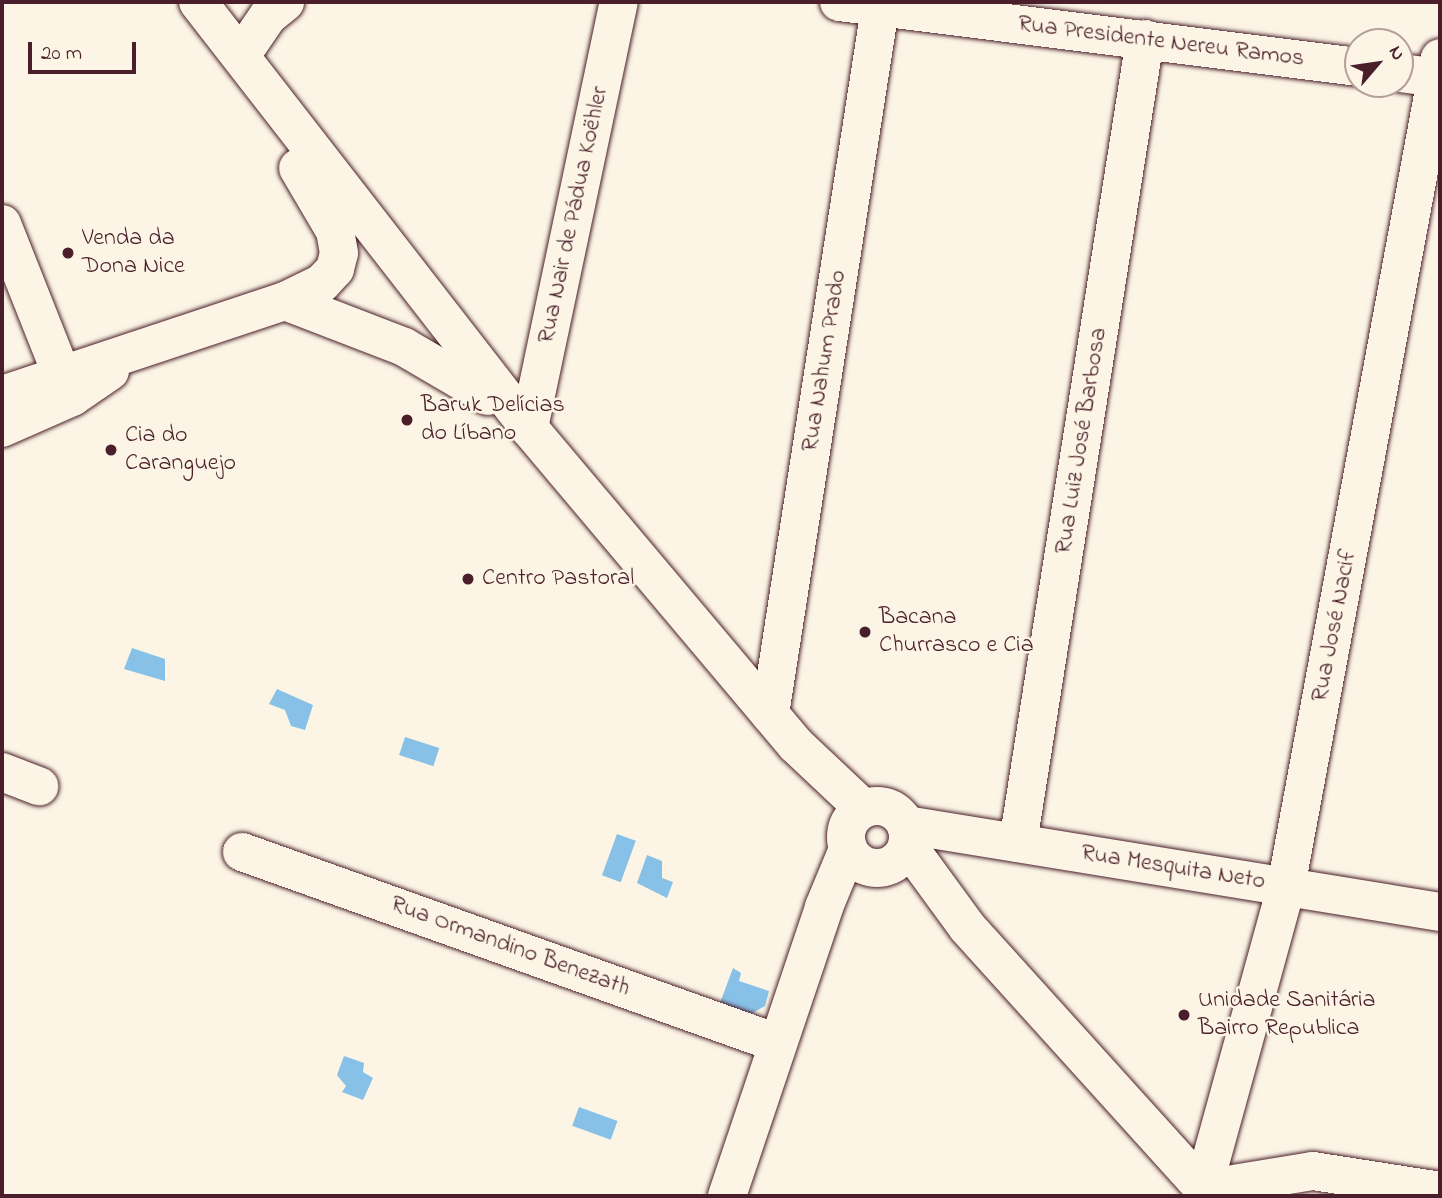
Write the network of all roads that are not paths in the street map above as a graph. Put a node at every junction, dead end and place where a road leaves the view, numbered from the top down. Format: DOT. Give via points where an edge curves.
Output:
graph roads {
  1 [pos="618,2"];
  2 [pos="839,2"];
  3 [pos="880,8"];
  4 [pos="277,9"];
  5 [pos="207,11"];
  6 [pos="1145,39"];
  7 [pos="242,54"];
  8 [pos="1344,65"];
  9 [pos="1439,71"];
  10 [pos="1414,72"];
  11 [pos="2,224"];
  12 [pos="285,301"];
  13 [pos="132,350"];
  14 [pos="61,373"];
  15 [pos="2,395"];
  16 [pos="2,428"];
  17 [pos="529,428"];
  18 [pos="770,714"];
  19 [pos="2,772"];
  20 [pos="39,786"];
  21 [pos="876,841"];
  22 [pos="1018,843"];
  23 [pos="242,852"];
  24 [pos="1286,887"];
  25 [pos="1440,912"];
  26 [pos="777,1043"];
  27 [pos="1313,1171"];
  28 [pos="1440,1191"];
  29 [pos="1207,1193"];
  30 [pos="727,1196"];
  31 [pos="1283,1196"];
  1 -- 17 [label="street, Rua Nair de Pádua Koëhler"];
  2 -- 3 [label="street, Rua Presidente Nereu Ramos"];
  3 -- 6 [label="street, Rua Presidente Nereu Ramos"];
  3 -- 18 [label="street, Rua Nahum Prado"];
  4 -- 5 [label="street" via="241,24"];
  4 -- 7 [label="street"];
  5 -- 7 [label="street"];
  6 -- 8 [label="street, Rua Presidente Nereu Ramos"];
  6 -- 22 [label="street, Rua Luiz José Barbosa"];
  7 -- 12 [label="street" via="247,79 323,207 337,242 335,269 322,283"];
  7 -- 17 [label="street" via="386,250"];
  9 -- 10 [label="street"];
  9 -- 24 [label="street, Rua José Nacif"];
  11 -- 14 [label="street"];
  12 -- 13 [label="street"];
  12 -- 17 [label="street" via="440,365"];
  13 -- 14 [label="street"];
  13 -- 16 [label="street" via="72,397"];
  14 -- 15 [label="street"];
  17 -- 18 [label="street"];
  18 -- 21 [label="street"];
  19 -- 20 [label="street"];
  21 -- 22 [label="street, Rua Mesquita Neto"];
  21 -- 26 [label="street" via="824,906"];
  21 -- 29 [label="street" via="967,926"];
  22 -- 24 [label="street, Rua Mesquita Neto"];
  23 -- 26 [label="street, Rua Ormandino Benezath"];
  24 -- 25 [label="street, Rua Mesquita Neto"];
  24 -- 29 [label="street, Rua José Nacif"];
  26 -- 30 [label="street"];
  27 -- 28 [label="street"];
  27 -- 29 [label="street"];
  27 -- 31 [label="street"];
}
